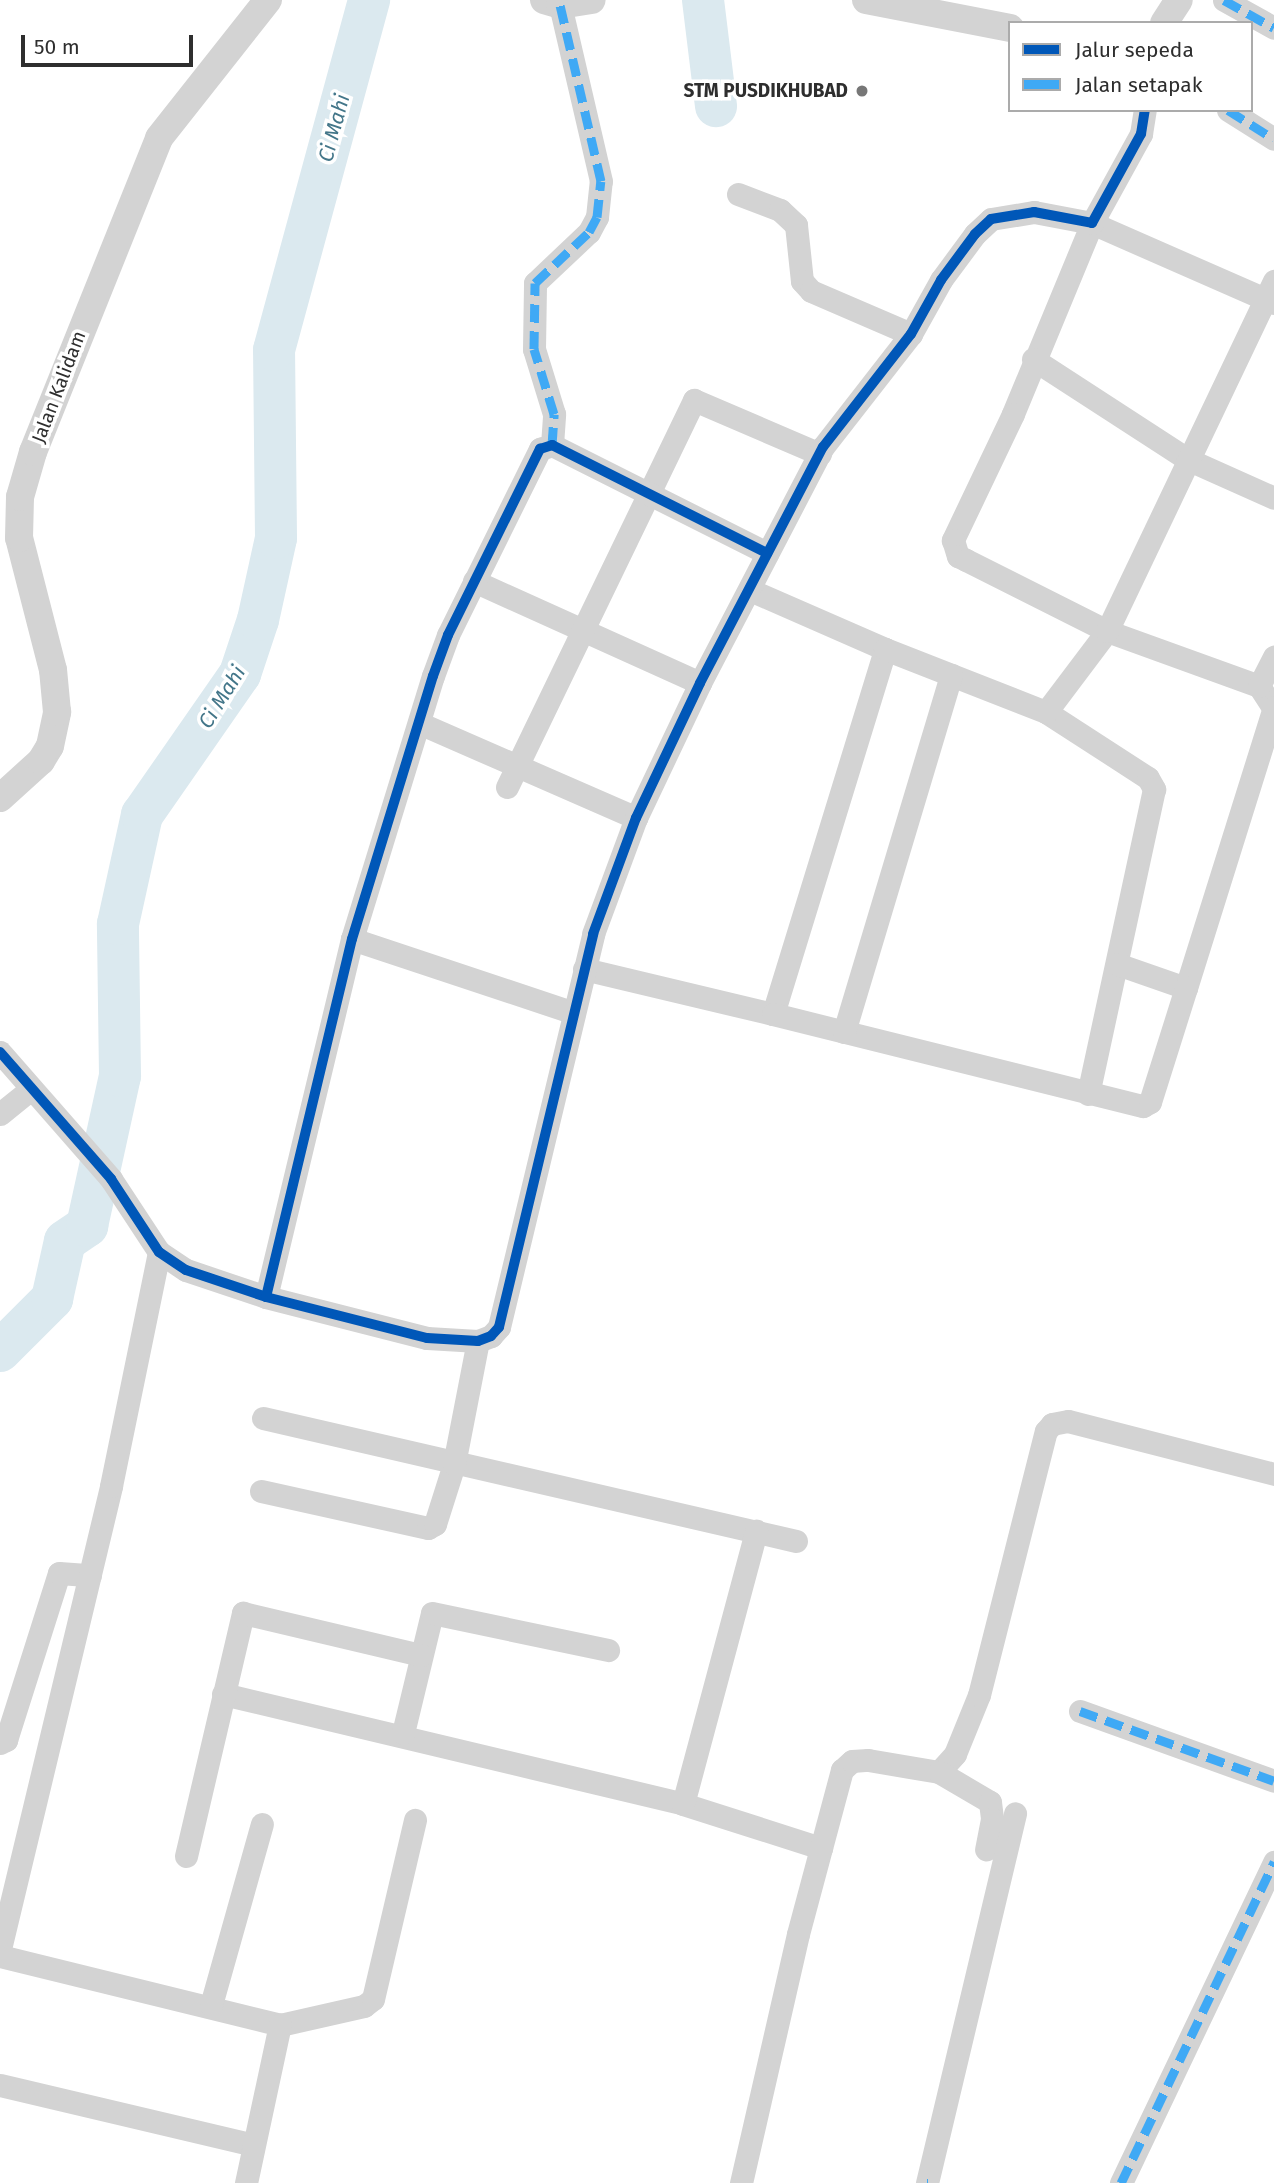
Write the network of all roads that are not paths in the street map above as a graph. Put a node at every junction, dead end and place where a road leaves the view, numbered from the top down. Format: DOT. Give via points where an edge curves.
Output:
graph roads {
  1 [pos="268,0"];
  2 [pos="592,0"];
  3 [pos="866,0"];
  4 [pos="1180,0"];
  5 [pos="1224,0"];
  6 [pos="552,2"];
  7 [pos="1165,21"];
  8 [pos="1008,28"];
  9 [pos="1274,28"];
  10 [pos="1145,112"];
  11 [pos="1231,112"];
  12 [pos="1274,139"];
  13 [pos="738,194"];
  14 [pos="1092,223"];
  15 [pos="1270,294"];
  16 [pos="911,334"];
  17 [pos="1034,359"];
  18 [pos="552,445"];
  19 [pos="820,454"];
  20 [pos="1187,459"];
  21 [pos="646,492"];
  22 [pos="1274,498"];
  23 [pos="767,553"];
  24 [pos="474,581"];
  25 [pos="750,590"];
  26 [pos="581,629"];
  27 [pos="1107,631"];
  28 [pos="886,649"];
  29 [pos="1274,657"];
  30 [pos="951,675"];
  31 [pos="700,683"];
  32 [pos="1259,686"];
  33 [pos="1274,708"];
  34 [pos="1046,712"];
  35 [pos="419,723"];
  36 [pos="511,776"];
  37 [pos="0,798"];
  38 [pos="636,818"];
  39 [pos="352,939"];
  40 [pos="1117,964"];
  41 [pos="584,969"];
  42 [pos="1186,988"];
  43 [pos="574,1013"];
  44 [pos="773,1014"];
  45 [pos="844,1032"];
  46 [pos="0,1052"];
  47 [pos="32,1088"];
  48 [pos="1088,1094"];
  49 [pos="0,1114"];
  50 [pos="159,1252"];
  51 [pos="266,1297"];
  52 [pos="478,1341"];
  53 [pos="263,1418"];
  54 [pos="454,1464"];
  55 [pos="1274,1474"];
  56 [pos="261,1491"];
  57 [pos="756,1531"];
  58 [pos="796,1541"];
  59 [pos="90,1575"];
  60 [pos="608,1650"];
  61 [pos="421,1655"];
  62 [pos="223,1694"];
  63 [pos="1080,1711"];
  64 [pos="403,1733"];
  65 [pos="0,1743"];
  66 [pos="939,1772"];
  67 [pos="1274,1781"];
  68 [pos="682,1804"];
  69 [pos="1015,1813"];
  70 [pos="415,1820"];
  71 [pos="262,1824"];
  72 [pos="821,1847"];
  73 [pos="986,1849"];
  74 [pos="186,1856"];
  75 [pos="1274,1861"];
  76 [pos="3,1921"];
  77 [pos="0,1949"];
  78 [pos="0,1956"];
  79 [pos="211,2005"];
  80 [pos="280,2025"];
  81 [pos="0,2085"];
  82 [pos="253,2145"];
  83 [pos="246,2183"];
  84 [pos="741,2183"];
  85 [pos="928,2183"];
  86 [pos="1121,2183"];
  1 -- 37 [label="street, Jalan Kalidam" via="159,138 33,452 20,497 19,538 53,670 57,712 50,746 41,761"];
  2 -- 6 [label="street"];
  3 -- 8 [label="street"];
  4 -- 7 [label="street"];
  5 -- 9 [label="street"];
  6 -- 18 [label="street" via="601,181 597,217 589,232 536,283 534,349 554,414"];
  10 -- 14 [label="street" via="1140,134"];
  11 -- 12 [label="street"];
  13 -- 16 [label="street" via="780,210 796,225 802,281 811,291"];
  14 -- 15 [label="street"];
  14 -- 16 [label="street" via="1034,212 991,219 941,280"];
  14 -- 17 [label="street"];
  15 -- 20 [label="street"];
  16 -- 19 [label="street"];
  17 -- 20 [label="street"];
  17 -- 27 [label="street" via="953,540 954,549 965,560"];
  18 -- 21 [label="street"];
  18 -- 24 [label="street" via="540,449"];
  19 -- 21 [label="street" via="698,398"];
  19 -- 23 [label="street"];
  20 -- 22 [label="street"];
  20 -- 27 [label="street"];
  21 -- 23 [label="street"];
  21 -- 26 [label="street"];
  23 -- 25 [label="street"];
  24 -- 26 [label="street"];
  24 -- 35 [label="street" via="448,635"];
  25 -- 28 [label="street"];
  25 -- 31 [label="street"];
  26 -- 31 [label="street"];
  26 -- 36 [label="street"];
  27 -- 32 [label="street"];
  27 -- 34 [label="street"];
  28 -- 30 [label="street"];
  28 -- 44 [label="street"];
  29 -- 32 [label="street"];
  30 -- 34 [label="street"];
  30 -- 45 [label="street"];
  31 -- 38 [label="street"];
  32 -- 33 [label="street"];
  33 -- 42 [label="street"];
  34 -- 40 [label="street" via="1147,778 1154,789"];
  35 -- 36 [label="street"];
  35 -- 39 [label="street"];
  36 -- 38 [label="street"];
  38 -- 41 [label="street"];
  39 -- 43 [label="street"];
  39 -- 51 [label="street"];
  40 -- 42 [label="street"];
  40 -- 48 [label="street"];
  41 -- 43 [label="street"];
  41 -- 44 [label="street"];
  42 -- 48 [label="street" via="1147,1105"];
  43 -- 52 [label="street" via="499,1327"];
  44 -- 45 [label="street"];
  45 -- 48 [label="street"];
  46 -- 47 [label="street"];
  47 -- 49 [label="street"];
  47 -- 50 [label="street" via="111,1179"];
  50 -- 51 [label="street" via="186,1270"];
  50 -- 59 [label="street"];
  51 -- 52 [label="street" via="427,1338"];
  52 -- 54 [label="street"];
  53 -- 54 [label="street"];
  54 -- 56 [label="street" via="440,1517 428,1528"];
  54 -- 57 [label="street"];
  55 -- 66 [label="street" via="1068,1421 1052,1424 1046,1431 979,1695 955,1754"];
  57 -- 58 [label="street"];
  57 -- 68 [label="street"];
  59 -- 65 [label="street" via="59,1573 6,1740"];
  59 -- 76 [label="street"];
  60 -- 61 [label="street" via="432,1614"];
  61 -- 62 [label="street" via="246,1612 240,1617"];
  61 -- 64 [label="street"];
  62 -- 64 [label="street"];
  62 -- 74 [label="street"];
  63 -- 67 [label="street"];
  64 -- 68 [label="street"];
  66 -- 72 [label="street" via="852,1761 842,1770"];
  66 -- 73 [label="street" via="990,1802"];
  68 -- 72 [label="street"];
  69 -- 85 [label="street"];
  70 -- 80 [label="street" via="373,1999 364,2007"];
  71 -- 79 [label="street"];
  72 -- 84 [label="street"];
  75 -- 86 [label="street"];
  76 -- 77 [label="street"];
  78 -- 79 [label="street"];
  79 -- 80 [label="street"];
  80 -- 82 [label="street"];
  81 -- 82 [label="street"];
  82 -- 83 [label="street"];
}
